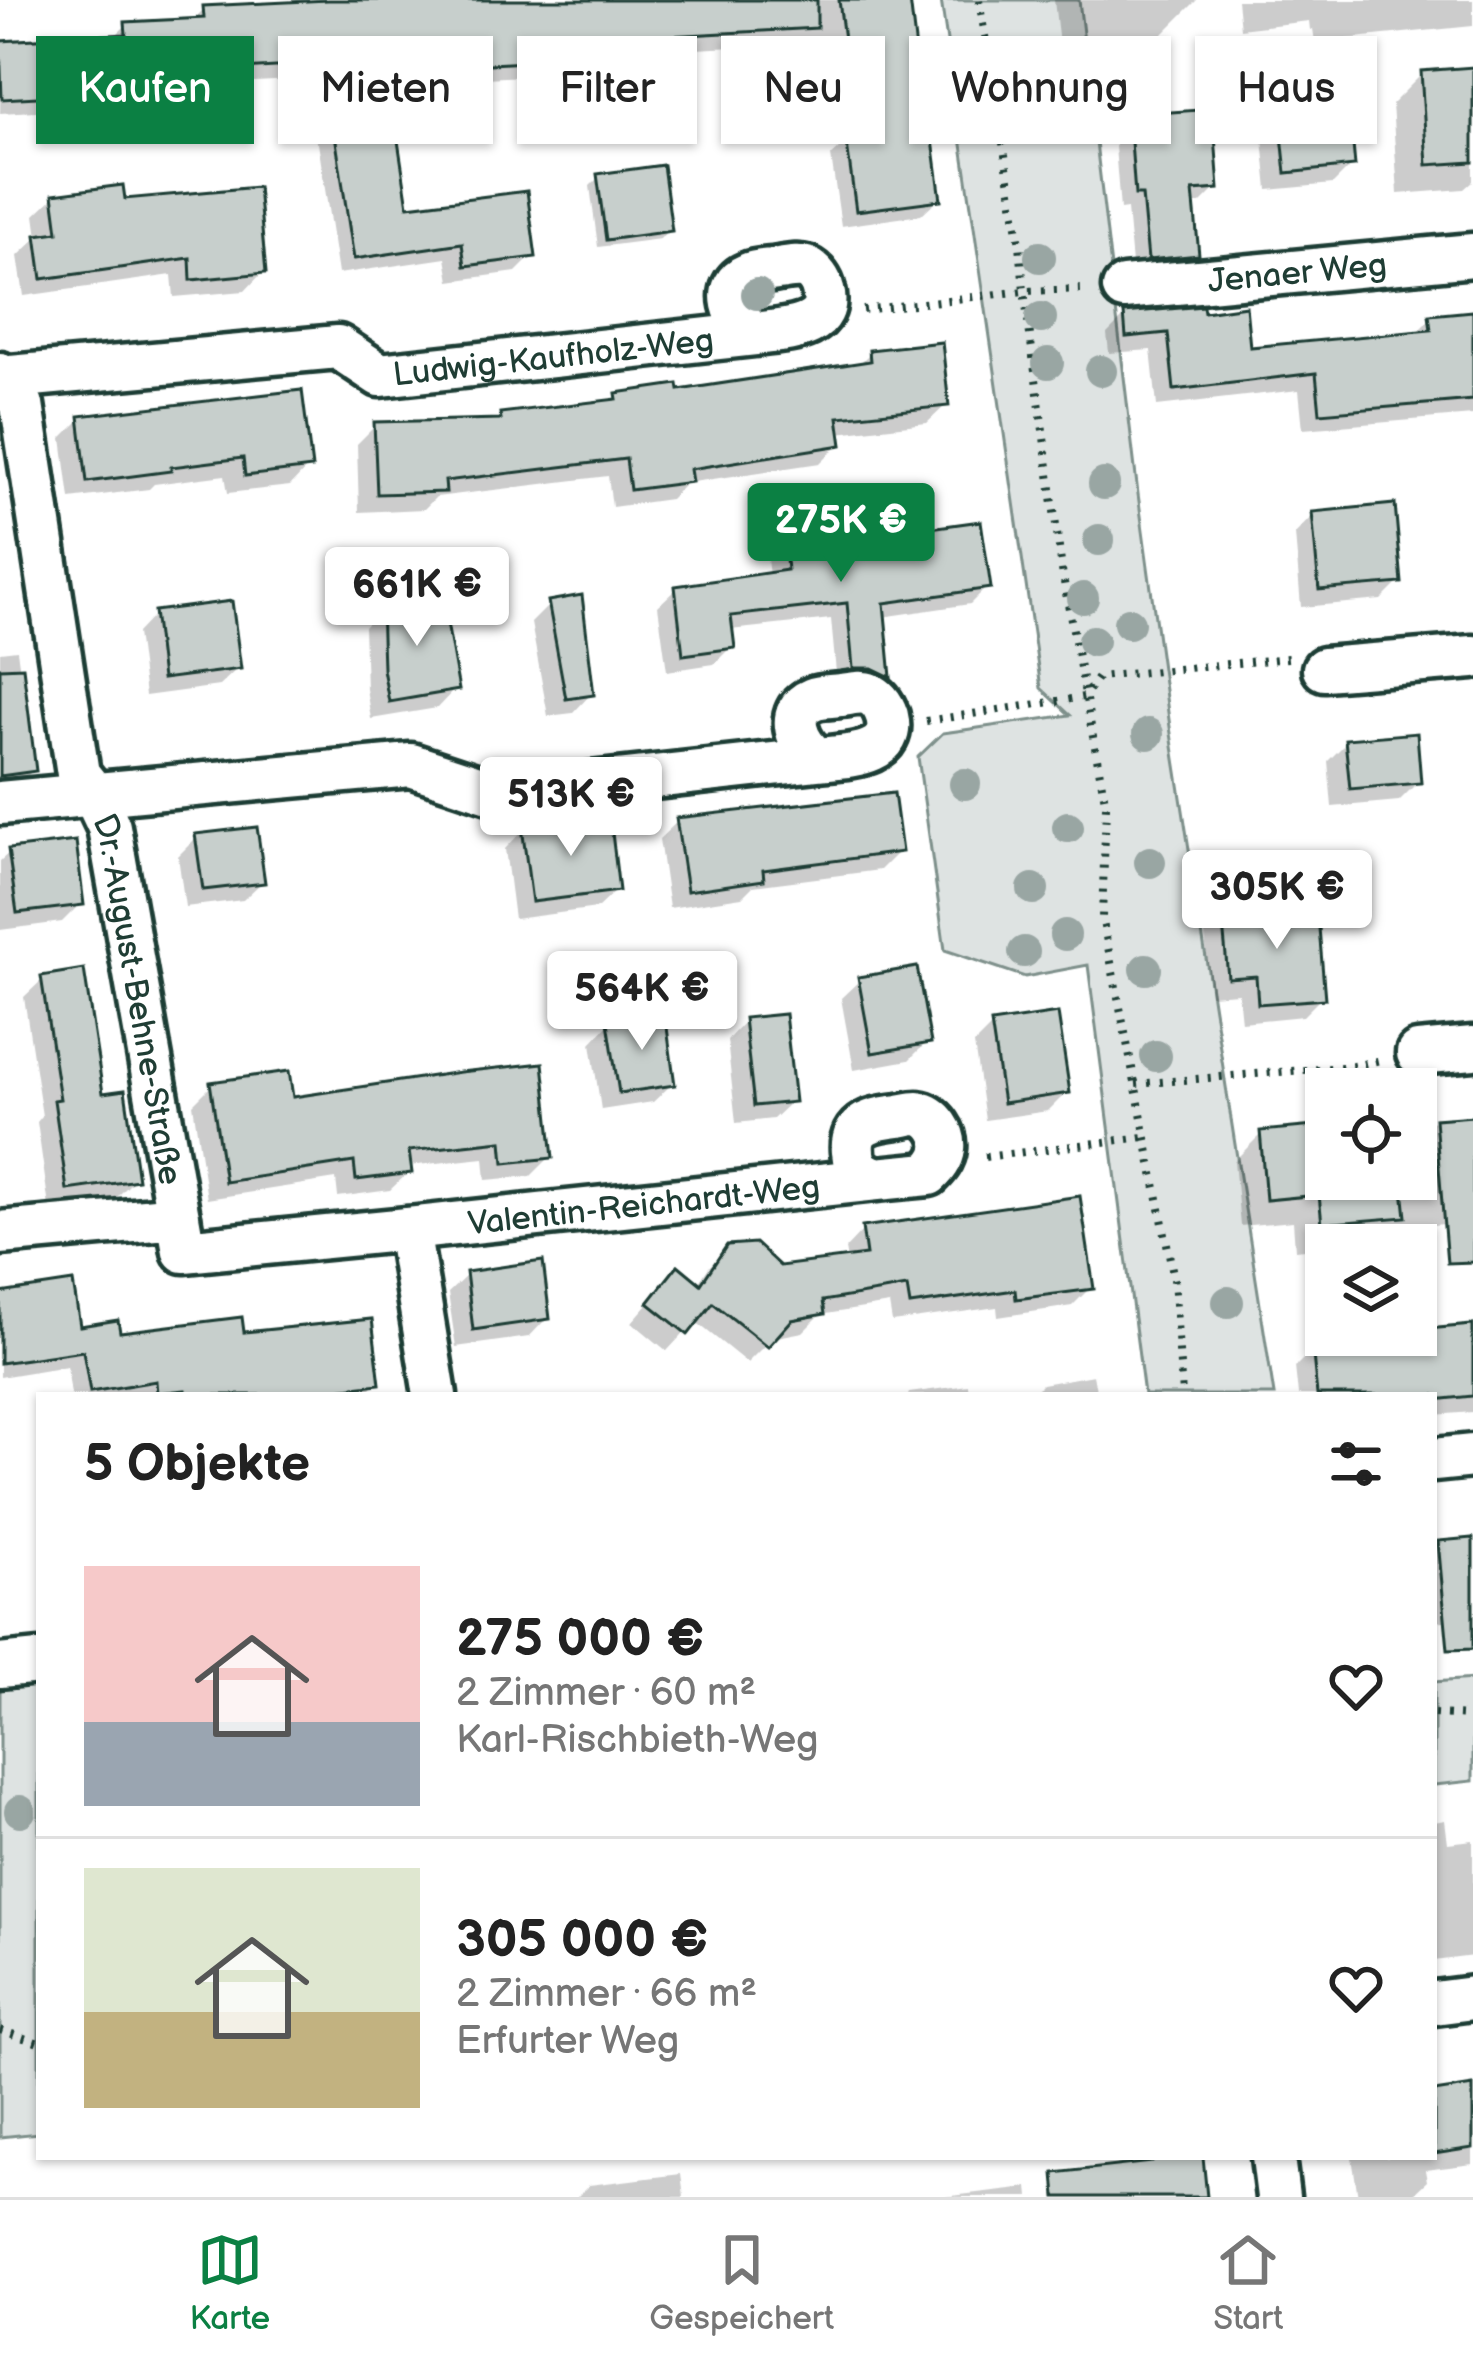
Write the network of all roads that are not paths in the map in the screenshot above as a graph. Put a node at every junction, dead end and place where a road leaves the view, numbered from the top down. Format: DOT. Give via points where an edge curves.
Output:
graph roads {
  1 [pos="1473,255"];
  2 [pos="1114,289"];
  3 [pos="755,334"];
  4 [pos="1,377"];
  5 [pos="1473,657"];
  6 [pos="1324,669"];
  7 [pos="818,759"];
  8 [pos="93,793"];
  9 [pos="0,803"];
  10 [pos="1473,1048"];
  11 [pos="1418,1053"];
  12 [pos="877,1179"];
  13 [pos="178,1217"];
  14 [pos="408,1229"];
  15 [pos="0,1233"];
  16 [pos="435,1392"];
  17 [pos="1473,1456"];
  18 [pos="1437,1460"];
  19 [pos="36,1662"];
  20 [pos="0,1666"];
  21 [pos="1473,1998"];
  22 [pos="1437,2002"];
  23 [pos="1273,2160"];
  24 [pos="1278,2197"];
  1 -- 2 [label="street, Jenaer Weg"];
  3 -- 3 [label="street, Ludwig-Kaufholz-Weg" via="809,326 824,301 815,274 802,266 748,274 737,284 734,313"];
  3 -- 4 [label="street, Ludwig-Kaufholz-Weg" via="380,375 338,346"];
  4 -- 8 [label="street, Dr.-August-Behne-Straße" via="22,406 79,774"];
  5 -- 6 [label="street"];
  7 -- 7 [label="street" via="873,752 888,727 878,700 865,692 811,699 800,710 797,739"];
  7 -- 8 [label="street" via="499,794 411,764"];
  8 -- 9 [label="street"];
  8 -- 13 [label="street, Dr.-August-Behne-Straße" via="109,827"];
  10 -- 11 [label="street"];
  12 -- 12 [label="street, Valentin-Reichardt-Weg" via="929,1174 944,1149 934,1120 921,1113 867,1120 856,1132 854,1160"];
  12 -- 14 [label="street, Valentin-Reichardt-Weg"];
  13 -- 14 [label="street, Dr.-August-Behne-Straße" via="184,1251"];
  13 -- 15 [label="street"];
  14 -- 16 [label="street"];
  17 -- 18 [label="street"];
  19 -- 20 [label="street"];
  21 -- 22 [label="street"];
  23 -- 24 [label="street"];
}
